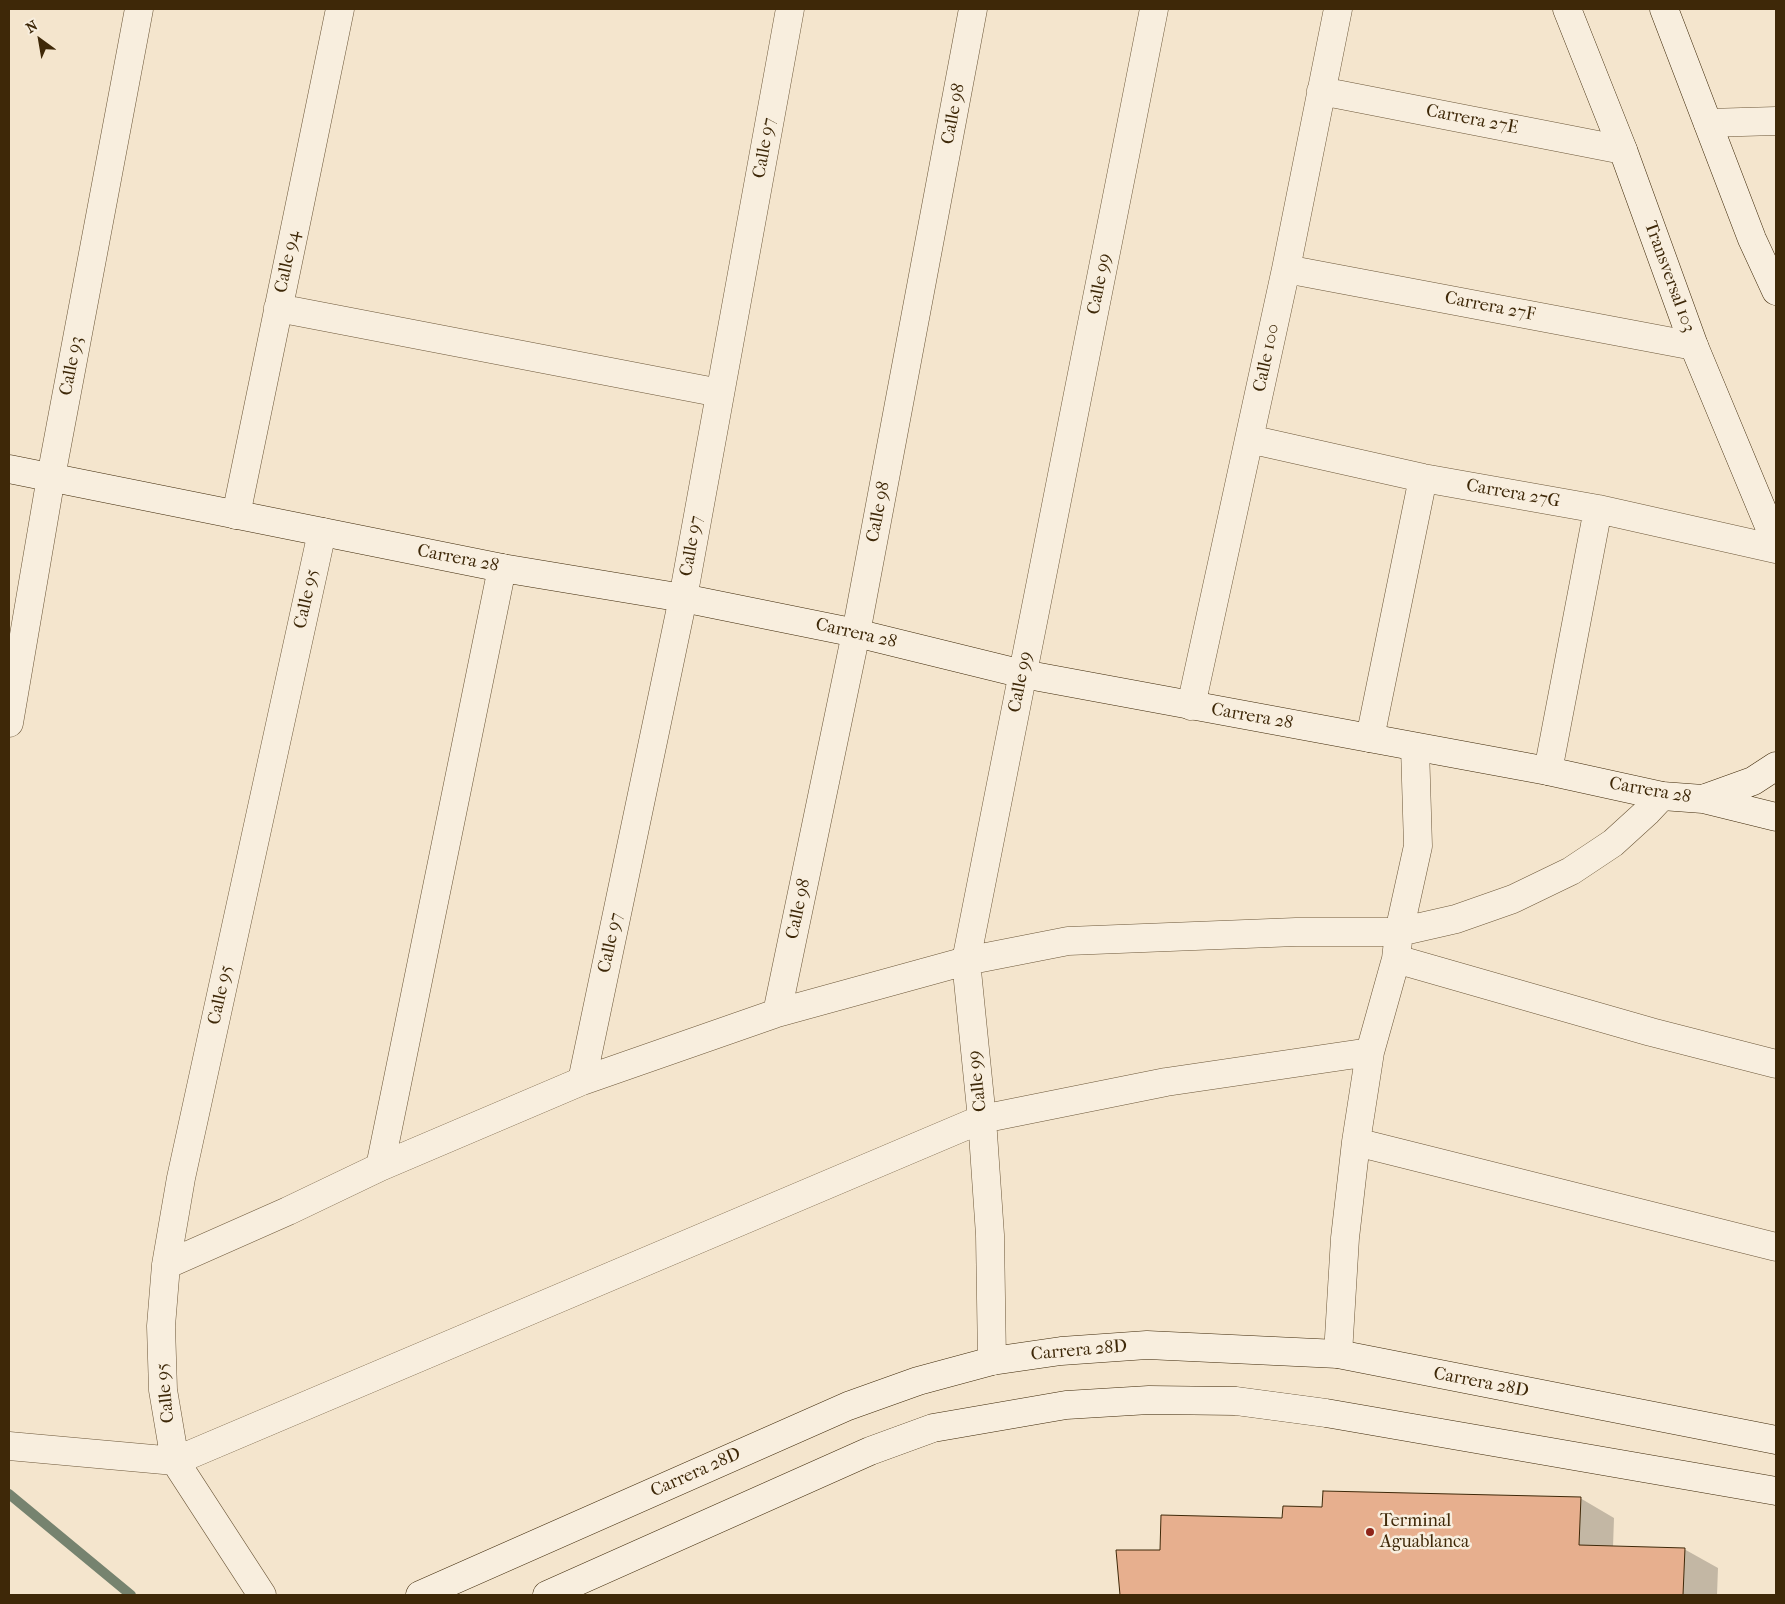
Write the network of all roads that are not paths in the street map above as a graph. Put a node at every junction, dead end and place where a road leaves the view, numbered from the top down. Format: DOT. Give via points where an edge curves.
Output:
graph roads {
  1 [pos="139,9"];
  2 [pos="340,9"];
  3 [pos="790,9"];
  4 [pos="973,9"];
  5 [pos="1154,9"];
  6 [pos="1338,9"];
  7 [pos="1567,9"];
  8 [pos="1664,9"];
  9 [pos="1321,91"];
  10 [pos="1776,121"];
  11 [pos="1708,123"];
  12 [pos="1623,150"];
  13 [pos="1286,269"];
  14 [pos="1776,291"];
  15 [pos="278,308"];
  16 [pos="1694,346"];
  17 [pos="720,393"];
  18 [pos="1249,439"];
  19 [pos="9,469"];
  20 [pos="51,477"];
  21 [pos="1423,478"];
  22 [pos="1598,510"];
  23 [pos="236,515"];
  24 [pos="322,532"];
  25 [pos="1776,543"];
  26 [pos="1776,549"];
  27 [pos="502,568"];
  28 [pos="683,598"];
  29 [pos="856,633"];
  30 [pos="1023,674"];
  31 [pos="1192,706"];
  32 [pos="9,723"];
  33 [pos="1370,738"];
  34 [pos="1415,747"];
  35 [pos="1776,766"];
  36 [pos="1548,771"];
  37 [pos="1662,796"];
  38 [pos="1703,799"];
  39 [pos="1776,817"];
  40 [pos="1399,932"];
  41 [pos="1396,959"];
  42 [pos="966,961"];
  43 [pos="777,1013"];
  44 [pos="1370,1052"];
  45 [pos="1776,1064"];
  46 [pos="582,1081"];
  47 [pos="982,1119"];
  48 [pos="1356,1142"];
  49 [pos="380,1167"];
  50 [pos="1776,1247"];
  51 [pos="166,1265"];
  52 [pos="1338,1354"];
  53 [pos="992,1361"];
  54 [pos="1776,1440"];
  55 [pos="14,1447"];
  56 [pos="175,1461"];
  57 [pos="1776,1491"];
  58 [pos="262,1595"];
  59 [pos="420,1595"];
  60 [pos="547,1595"];
  1 -- 20 [label="street, Calle 93"];
  2 -- 15 [label="street, Calle 94"];
  3 -- 17 [label="street, Calle 97"];
  4 -- 29 [label="street, Calle 98"];
  5 -- 30 [label="street, Calle 99"];
  6 -- 9 [label="street, Calle 100"];
  7 -- 12 [label="street, Transversal 103"];
  8 -- 11 [label="street"];
  9 -- 12 [label="street, Carrera 27E"];
  9 -- 13 [label="street, Calle 100"];
  10 -- 11 [label="street"];
  11 -- 14 [label="street"];
  12 -- 16 [label="street, Transversal 103"];
  13 -- 16 [label="street, Carrera 27F"];
  13 -- 18 [label="street, Calle 100"];
  15 -- 17 [label="street"];
  15 -- 23 [label="street, Calle 94"];
  16 -- 25 [label="street, Transversal 103"];
  17 -- 28 [label="street, Calle 97"];
  18 -- 21 [label="street, Carrera 27G"];
  18 -- 31 [label="street, Calle 100"];
  19 -- 20 [label="street, Carrera 28"];
  20 -- 23 [label="street, Carrera 28"];
  20 -- 32 [label="street, Calle 93"];
  21 -- 22 [label="street, Carrera 27G"];
  21 -- 33 [label="street"];
  22 -- 26 [label="street, Carrera 27G"];
  22 -- 36 [label="street"];
  23 -- 24 [label="street, Carrera 28"];
  24 -- 27 [label="street, Carrera 28"];
  24 -- 51 [label="street, Calle 95" via="183,1168"];
  27 -- 28 [label="street, Carrera 28"];
  27 -- 49 [label="street"];
  28 -- 29 [label="street, Carrera 28"];
  28 -- 46 [label="street, Calle 97"];
  29 -- 30 [label="street, Carrera 28"];
  29 -- 43 [label="street, Calle 98"];
  30 -- 31 [label="street, Carrera 28"];
  30 -- 42 [label="street, Calle 99"];
  31 -- 33 [label="street, Carrera 28"];
  33 -- 34 [label="street, Carrera 28"];
  34 -- 36 [label="street, Carrera 28"];
  34 -- 40 [label="street" via="1418,846"];
  35 -- 38 [label="street, Carrera 28" via="1753,781"];
  36 -- 37 [label="street, Carrera 28"];
  37 -- 38 [label="street, Carrera 28"];
  37 -- 40 [label="street" via="1613,843 1571,871 1513,898 1456,919"];
  38 -- 39 [label="street, Carrera 28"];
  40 -- 41 [label="street"];
  40 -- 42 [label="street" via="1296,932 1068,941"];
  41 -- 44 [label="street"];
  41 -- 45 [label="street"];
  42 -- 43 [label="street"];
  42 -- 47 [label="street, Calle 99"];
  43 -- 46 [label="street"];
  44 -- 47 [label="street" via="1166,1082"];
  44 -- 48 [label="street"];
  46 -- 49 [label="street"];
  47 -- 53 [label="street, Calle 99" via="990,1236"];
  47 -- 56 [label="street"];
  48 -- 50 [label="street"];
  48 -- 52 [label="street" via="1345,1238"];
  49 -- 51 [label="street" via="288,1212"];
  51 -- 56 [label="street, Calle 95" via="161,1326 163,1390"];
  52 -- 53 [label="street, Carrera 28D" via="1147,1346 1061,1351"];
  52 -- 54 [label="street, Carrera 28D"];
  53 -- 59 [label="street, Carrera 28D" via="918,1381 848,1406"];
  55 -- 56 [label="street"];
  56 -- 58 [label="street"];
  57 -- 60 [label="street" via="1336,1415 1236,1401 1149,1400 1066,1405 933,1428 870,1451"];
}
